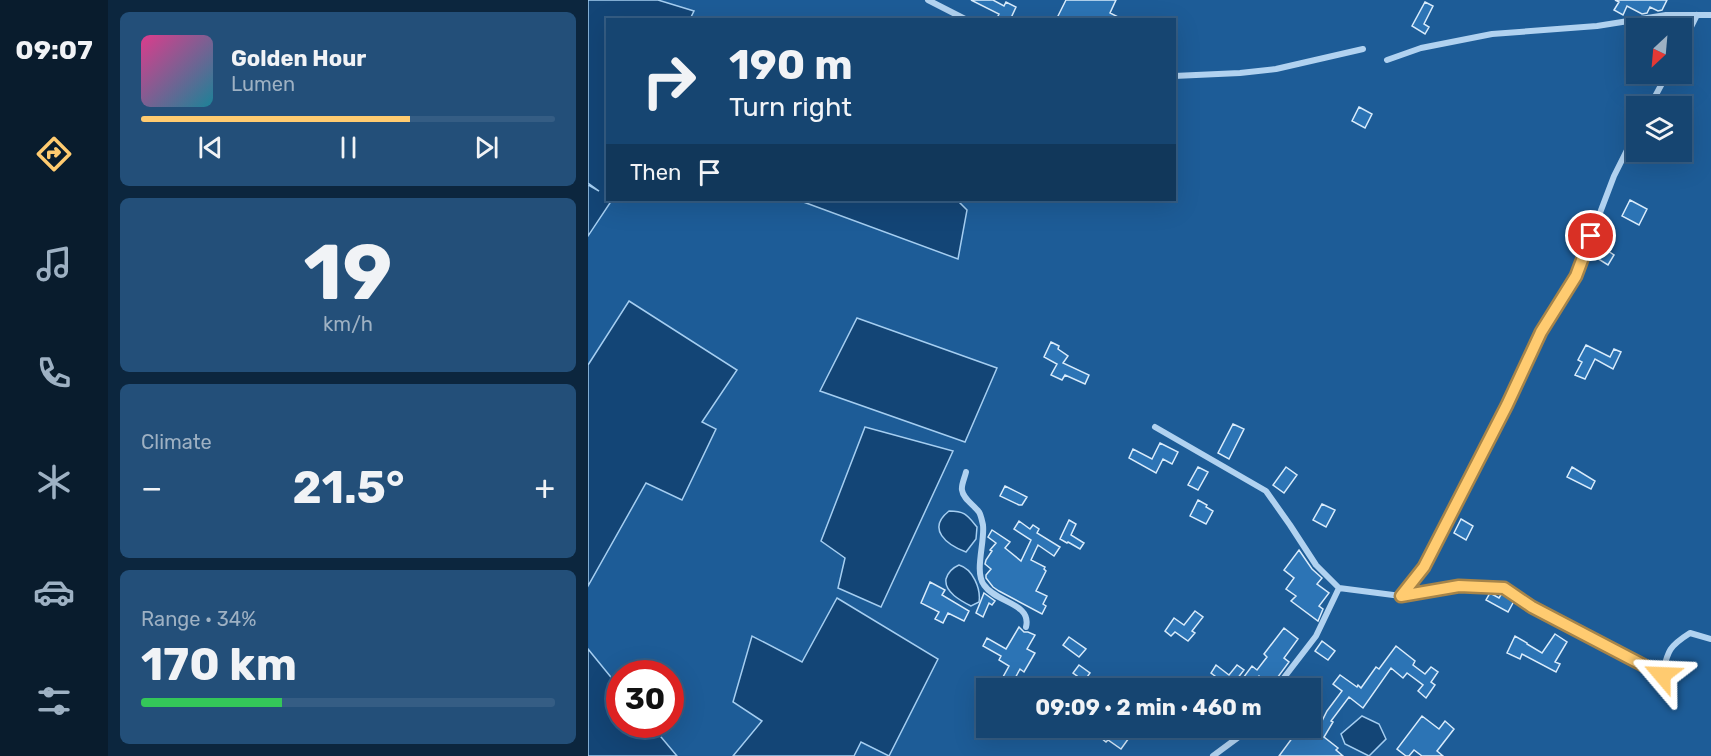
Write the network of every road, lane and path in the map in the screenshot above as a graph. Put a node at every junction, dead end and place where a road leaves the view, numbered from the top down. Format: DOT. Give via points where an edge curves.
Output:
graph roads {
  1 [pos="928,0"];
  2 [pos="1697,15"];
  3 [pos="1711,15"];
  4 [pos="964,18"];
  5 [pos="1692,25"];
  6 [pos="1363,49"];
  7 [pos="1387,60"];
  8 [pos="1176,76"];
  9 [pos="1626,152"];
  10 [pos="1155,427"];
  11 [pos="966,472"];
  12 [pos="1339,588"];
  13 [pos="1401,596"];
  14 [pos="1026,627"];
  15 [pos="1711,639"];
  16 [pos="1284,678"];
  17 [pos="1237,738"];
  18 [pos="1213,756"];
  1 -- 4 [label="street"];
  2 -- 3 [label="street"];
  2 -- 5 [label="street"];
  2 -- 7 [label="street" via="1492,34 1421,48"];
  6 -- 8 [label="street" via="1276,69"];
  9 -- 13 [label="street" via="1576,276 1541,332 1424,567"];
  10 -- 12 [label="street" via="1266,491 1316,565"];
  11 -- 14 [label="street" via="962,489 980,513 983,527 981,581 990,593 1025,612"];
  12 -- 13 [label="street"];
  12 -- 16 [label="street" via="1316,636"];
  13 -- 15 [label="street" via="1459,586 1504,588 1532,607 1662,675 1675,643 1690,633"];
  17 -- 18 [label="street"];
}
